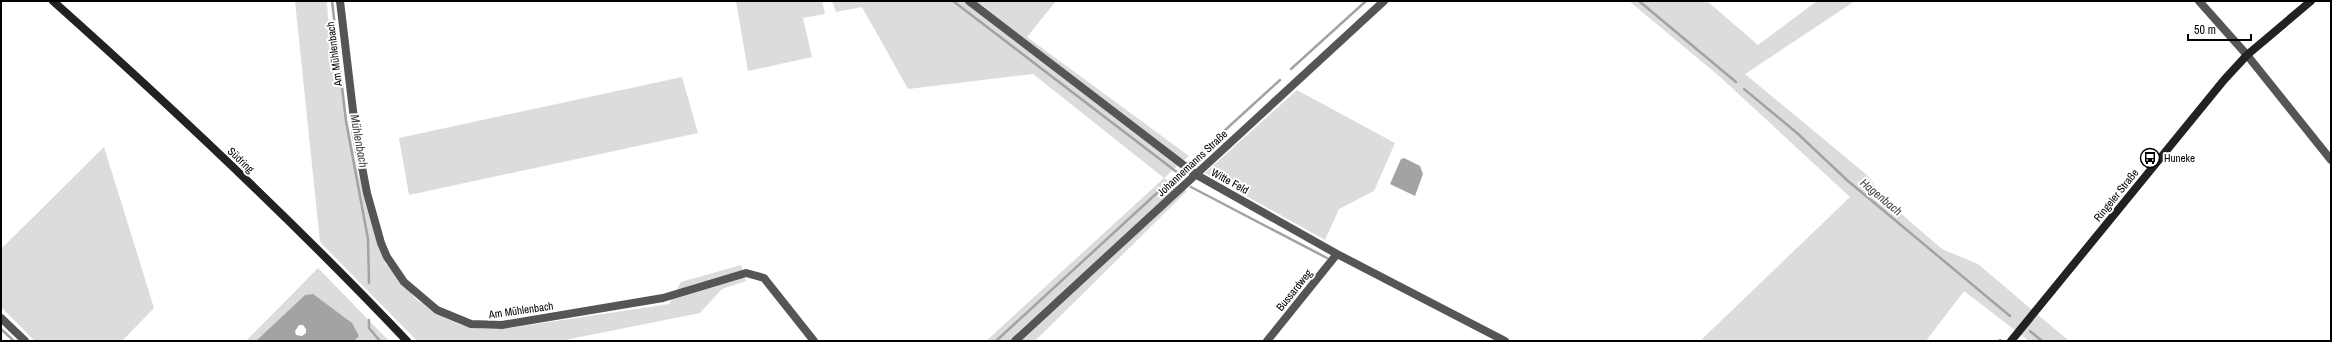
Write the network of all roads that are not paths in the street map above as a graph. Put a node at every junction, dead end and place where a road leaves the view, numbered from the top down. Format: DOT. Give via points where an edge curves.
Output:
graph roads {
  1 [pos="53,1"];
  2 [pos="340,1"];
  3 [pos="970,1"];
  4 [pos="1384,1"];
  5 [pos="2199,1"];
  6 [pos="2311,1"];
  7 [pos="2247,55"];
  8 [pos="2331,160"];
  9 [pos="1195,174"];
  10 [pos="1337,254"];
  11 [pos="1,318"];
  12 [pos="25,341"];
  13 [pos="407,341"];
  14 [pos="814,341"];
  15 [pos="1015,341"];
  16 [pos="1267,341"];
  17 [pos="1505,341"];
  18 [pos="2011,341"];
  1 -- 13 [label="main road, Südring" via="170,106"];
  2 -- 14 [label="street, Am Mühlenbach" via="356,136 367,193 381,243 387,258 404,282 437,310 471,324 502,325 663,298 746,273 764,278"];
  3 -- 9 [label="street, Witte Feld"];
  4 -- 9 [label="street, Johannemanns Straße"];
  5 -- 7 [label="street"];
  6 -- 7 [label="main road, Ringeler Straße"];
  7 -- 8 [label="street"];
  7 -- 18 [label="main road, Ringeler Straße" via="2207,100"];
  9 -- 10 [label="street, Witte Feld"];
  9 -- 15 [label="street, Johannemanns Straße"];
  10 -- 16 [label="street, Bussardweg"];
  10 -- 17 [label="street, Witte Feld"];
  11 -- 12 [label="street"];
}
